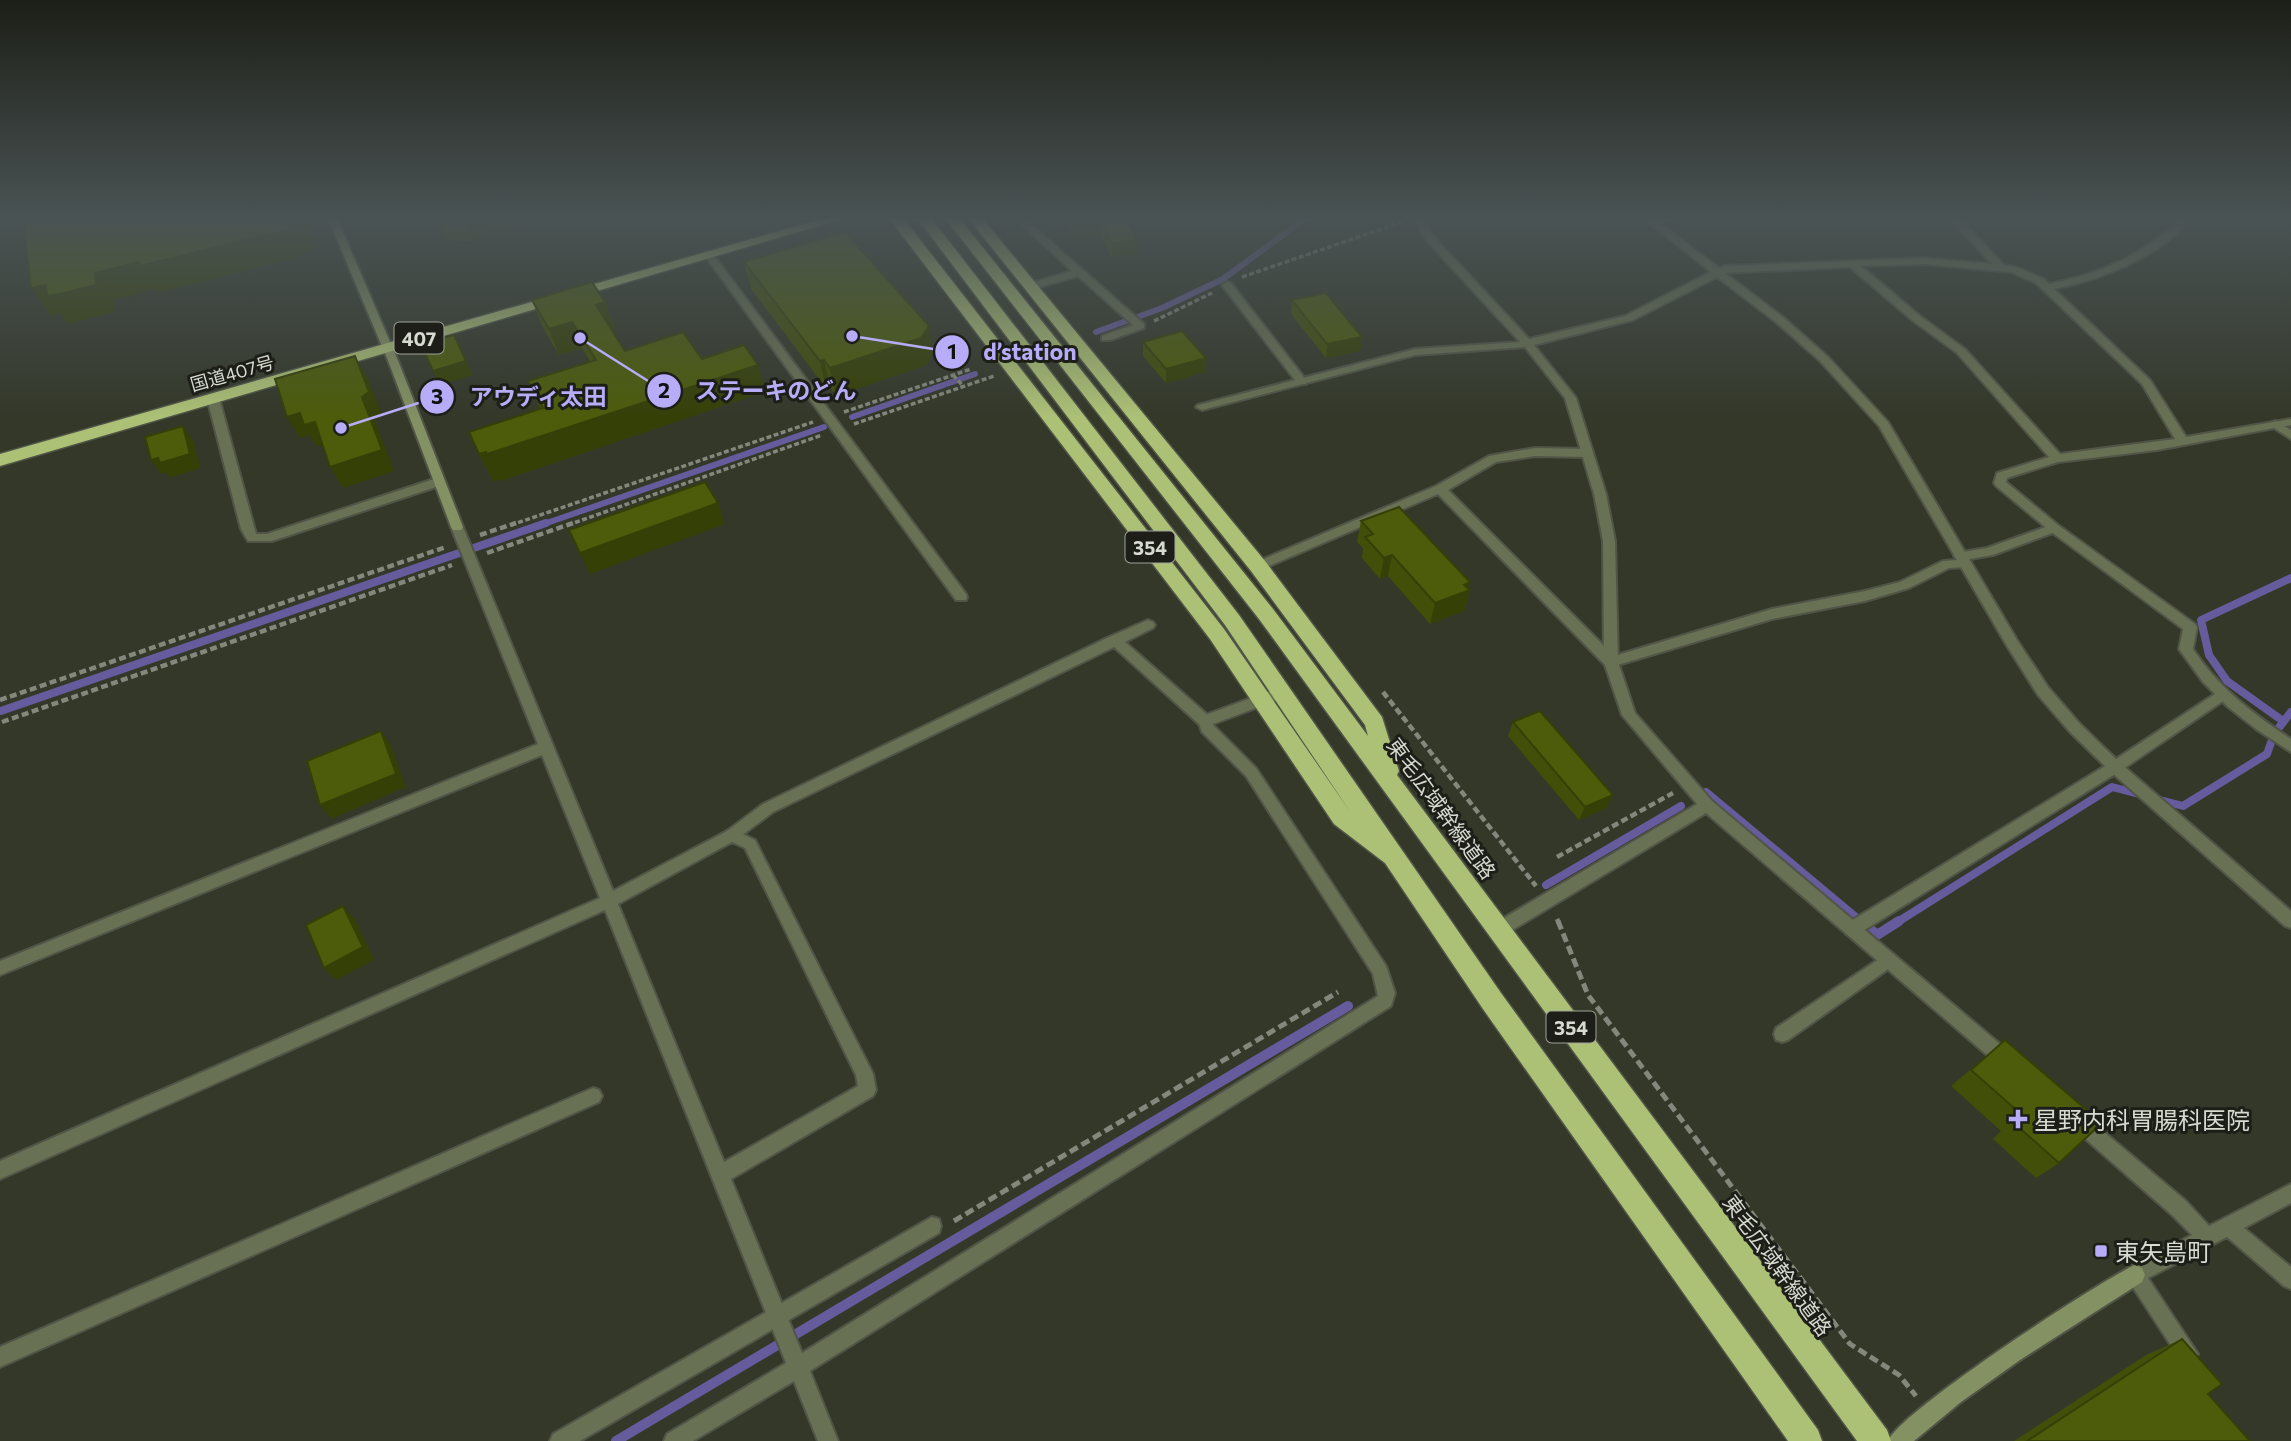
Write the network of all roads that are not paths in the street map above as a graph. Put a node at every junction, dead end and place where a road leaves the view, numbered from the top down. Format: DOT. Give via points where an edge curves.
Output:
graph roads {
  1 [pos="360,285"];
  2 [pos="602,285"];
  3 [pos="732,285"];
  4 [pos="949,285"];
  5 [pos="999,285"];
  6 [pos="1005,285"];
  7 [pos="1094,285"];
  8 [pos="1227,285"];
  9 [pos="1473,285"];
  10 [pos="1691,285"];
  11 [pos="1733,285"];
  12 [pos="1878,285"];
  13 [pos="2046,285"];
  14 [pos="2055,285"];
  15 [pos="1032,286"];
  16 [pos="2049,287"];
  17 [pos="1106,338"];
  18 [pos="1527,343"];
  19 [pos="387,348"];
  20 [pos="1302,382"];
  21 [pos="213,398"];
  22 [pos="1202,407"];
  23 [pos="2291,422"];
  24 [pos="2275,424"];
  25 [pos="2291,435"];
  26 [pos="2181,439"];
  27 [pos="1586,453"];
  28 [pos="2057,458"];
  29 [pos="0,460"];
  30 [pos="438,482"];
  31 [pos="1440,489"];
  32 [pos="2054,528"];
  33 [pos="1963,560"];
  34 [pos="1258,566"];
  35 [pos="961,597"];
  36 [pos="1148,625"];
  37 [pos="1114,640"];
  38 [pos="1611,662"];
  39 [pos="1273,695"];
  40 [pos="2221,695"];
  41 [pos="1205,721"];
  42 [pos="2291,746"];
  43 [pos="546,747"];
  44 [pos="2115,767"];
  45 [pos="1392,784"];
  46 [pos="1707,806"];
  47 [pos="732,835"];
  48 [pos="611,900"];
  49 [pos="2291,921"];
  50 [pos="1852,929"];
  51 [pos="1499,930"];
  52 [pos="1888,960"];
  53 [pos="0,968"];
  54 [pos="1782,1034"];
  55 [pos="2023,1075"];
  56 [pos="593,1096"];
  57 [pos="2065,1111"];
  58 [pos="0,1171"];
  59 [pos="720,1174"];
  60 [pos="2291,1193"];
  61 [pos="2227,1225"];
  62 [pos="932,1226"];
  63 [pos="2205,1235"];
  64 [pos="2135,1275"];
  65 [pos="2291,1279"];
  66 [pos="776,1314"];
  67 [pos="0,1357"];
  68 [pos="798,1367"];
  69 [pos="2196,1368"];
  70 [pos="560,1441"];
  71 [pos="674,1441"];
  72 [pos="828,1441"];
  73 [pos="1807,1441"];
  74 [pos="1876,1441"];
  75 [pos="1898,1441"];
  1 -- 19 [label="street"];
  2 -- 19 [label="highway, 国道407号 / 407"];
  3 -- 35 [label="street"];
  4 -- 39 [label="highway, 354" via="1217,634"];
  5 -- 39 [label="highway, 東毛広域幹線道路 / 354" via="1232,620"];
  6 -- 45 [label="highway, 東毛広域幹線道路 / 354" via="1266,614"];
  7 -- 17 [label="street" via="1140,326"];
  8 -- 20 [label="street"];
  9 -- 18 [label="street"];
  10 -- 18 [label="street" via="1629,318"];
  11 -- 33 [label="street" via="1807,343 1884,424"];
  12 -- 28 [label="street" via="1961,351"];
  13 -- 16 [label="street"];
  14 -- 16 [label="street"];
  15 -- 34 [label="highway, 354"];
  16 -- 26 [label="street" via="2146,382"];
  18 -- 20 [label="street" via="1415,352"];
  18 -- 27 [label="street" via="1570,398"];
  19 -- 21 [label="highway, 国道407号 / 407"];
  19 -- 30 [label="street"];
  20 -- 22 [label="street"];
  21 -- 29 [label="highway, 国道407号 / 407"];
  21 -- 30 [label="street" via="252,538 268,538"];
  23 -- 24 [label="street"];
  24 -- 25 [label="street"];
  24 -- 26 [label="street"];
  26 -- 28 [label="street"];
  27 -- 31 [label="street" via="1515,454 1493,460"];
  27 -- 38 [label="street" via="1609,541"];
  28 -- 32 [label="street" via="2001,476 2000,483"];
  30 -- 43 [label="street"];
  31 -- 34 [label="street"];
  31 -- 38 [label="street"];
  32 -- 33 [label="street"];
  32 -- 40 [label="street" via="2190,627 2186,649"];
  33 -- 38 [label="street" via="1904,585 1772,614"];
  33 -- 44 [label="street" via="2043,691"];
  34 -- 45 [label="highway, 354" via="1375,723"];
  36 -- 37 [label="street"];
  37 -- 41 [label="street"];
  37 -- 47 [label="street" via="768,808"];
  38 -- 46 [label="street" via="1629,715"];
  39 -- 41 [label="street"];
  39 -- 73 [label="highway, 東毛広域幹線道路 / 354" via="1406,871 1492,1001"];
  40 -- 42 [label="street"];
  40 -- 44 [label="street"];
  41 -- 68 [label="street" via="1251,772 1380,971 1385,1001"];
  43 -- 48 [label="street"];
  43 -- 53 [label="street"];
  44 -- 49 [label="street"];
  44 -- 50 [label="street"];
  45 -- 51 [label="highway, 東毛広域幹線道路 / 354"];
  46 -- 50 [label="street"];
  46 -- 51 [label="street"];
  47 -- 48 [label="street"];
  47 -- 59 [label="street" via="750,844 864,1074 867,1090"];
  48 -- 58 [label="street"];
  48 -- 59 [label="street"];
  50 -- 52 [label="street"];
  51 -- 74 [label="highway, 東毛広域幹線道路 / 354"];
  52 -- 54 [label="street"];
  52 -- 55 [label="street"];
  56 -- 67 [label="street"];
  57 -- 63 [label="street"];
  59 -- 66 [label="street"];
  60 -- 61 [label="street"];
  61 -- 63 [label="street"];
  61 -- 65 [label="street"];
  62 -- 66 [label="street"];
  63 -- 64 [label="street"];
  64 -- 69 [label="street"];
  64 -- 75 [label="street" via="2045,1331"];
  66 -- 68 [label="street"];
  66 -- 70 [label="street"];
  68 -- 71 [label="street"];
  68 -- 72 [label="street"];
}
